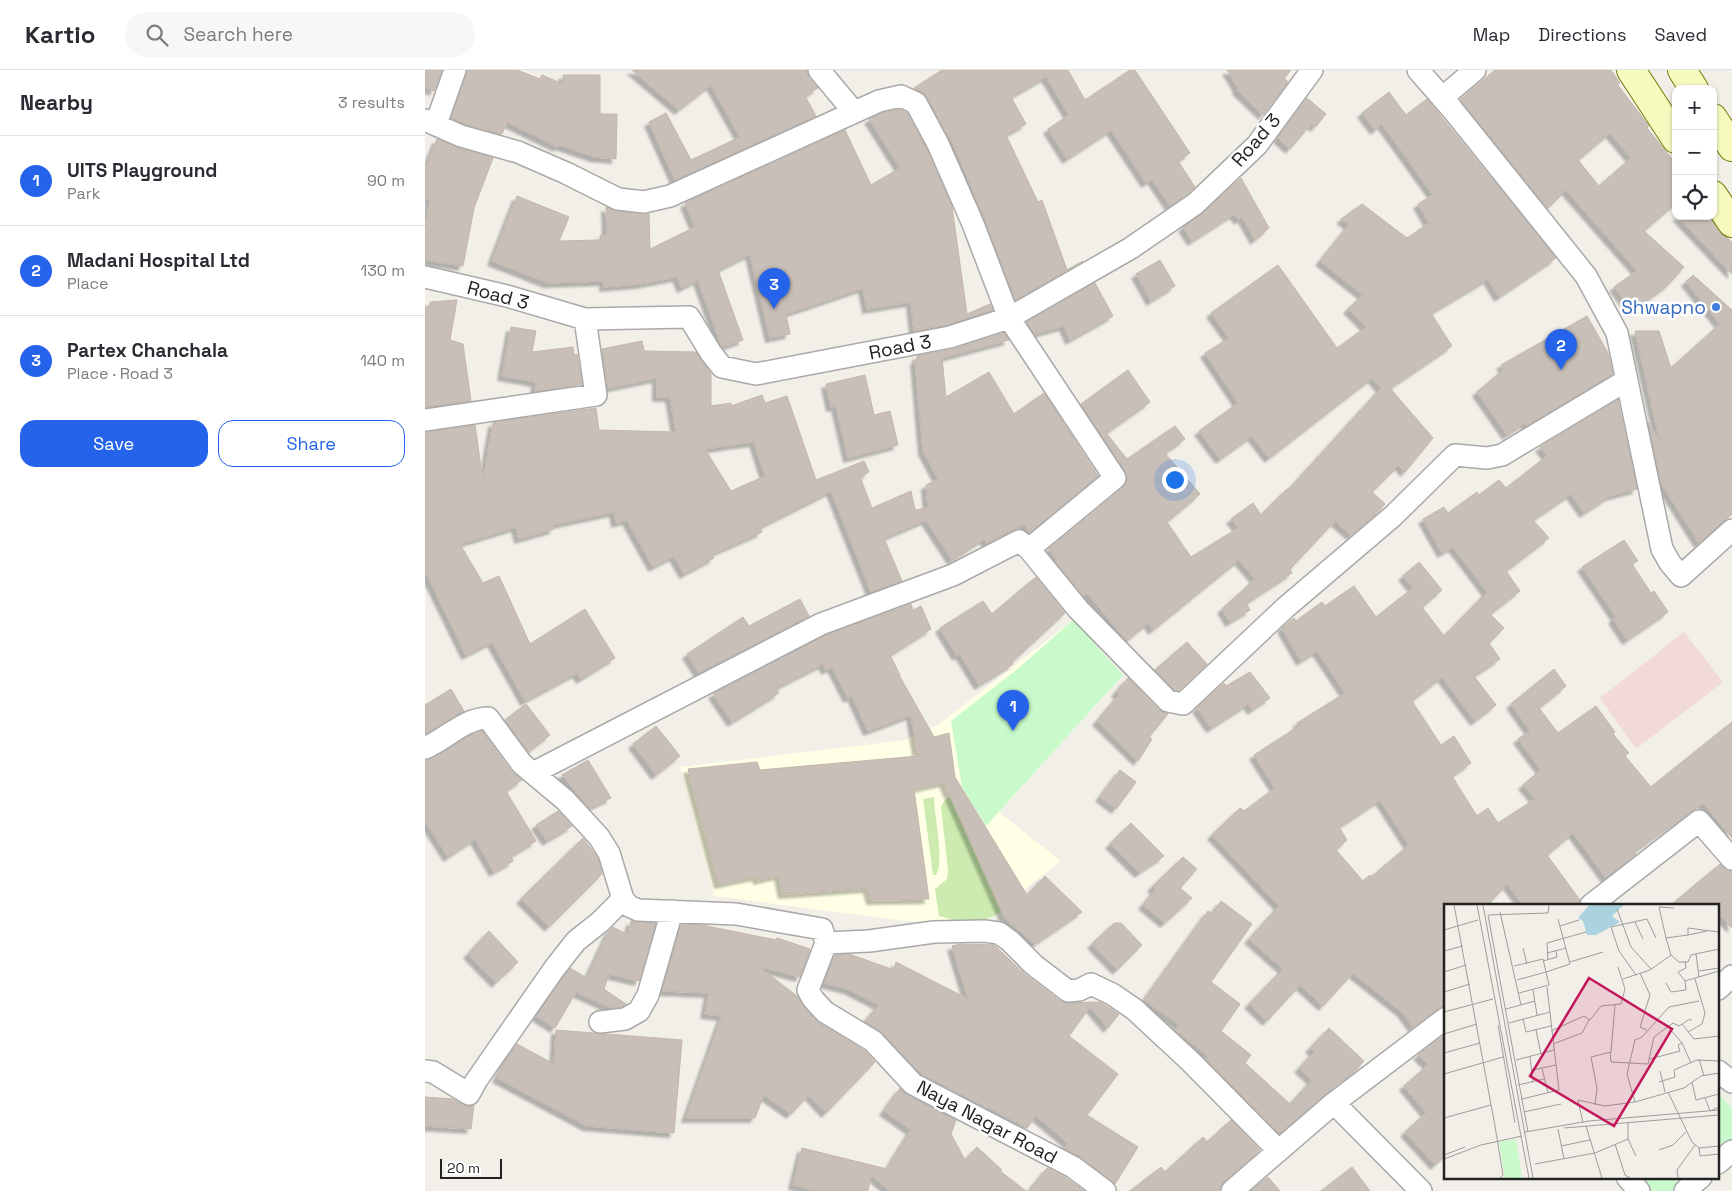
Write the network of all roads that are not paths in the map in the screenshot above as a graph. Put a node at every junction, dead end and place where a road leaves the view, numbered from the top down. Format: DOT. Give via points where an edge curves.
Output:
graph roads {
  1 [pos="455,70"];
  2 [pos="819,70"];
  3 [pos="1312,70"];
  4 [pos="1418,70"];
  5 [pos="1475,70"];
  6 [pos="1631,70"];
  7 [pos="1682,70"];
  8 [pos="1691,85"];
  9 [pos="1442,98"];
  10 [pos="854,112"];
  11 [pos="431,122"];
  12 [pos="1717,124"];
  13 [pos="1672,133"];
  14 [pos="1732,147"];
  15 [pos="1717,201"];
  16 [pos="1732,223"];
  17 [pos="425,277"];
  18 [pos="1009,318"];
  19 [pos="585,319"];
  20 [pos="1627,380"];
  21 [pos="425,420"];
  22 [pos="1732,530"];
  23 [pos="1029,549"];
  24 [pos="425,748"];
  25 [pos="533,773"];
  26 [pos="1732,858"];
  27 [pos="623,899"];
  28 [pos="1592,904"];
  29 [pos="672,911"];
  30 [pos="826,943"];
  31 [pos="1732,976"];
  32 [pos="1719,988"];
  33 [pos="1444,1020"];
  34 [pos="600,1022"];
  35 [pos="425,1071"];
  36 [pos="1719,1072"];
  37 [pos="1732,1082"];
  38 [pos="1334,1103"];
  39 [pos="1278,1150"];
  40 [pos="1732,1151"];
  41 [pos="1719,1162"];
  42 [pos="1628,1178"];
  43 [pos="1700,1178"];
  44 [pos="1105,1191"];
  45 [pos="1232,1191"];
  46 [pos="1421,1191"];
  47 [pos="1639,1191"];
  48 [pos="1685,1191"];
  1 -- 11 [label="street"];
  2 -- 10 [label="street"];
  3 -- 18 [label="street, Road 3" via="1257,145 1195,204 1131,248"];
  4 -- 9 [label="street"];
  5 -- 9 [label="street"];
  6 -- 13 [label="main road"];
  7 -- 8 [label="main road"];
  9 -- 20 [label="street" via="1586,276 1617,333"];
  10 -- 11 [label="street" via="670,196 644,202 618,199 518,152 461,136"];
  10 -- 18 [label="street" via="901,96 916,103 969,215"];
  12 -- 14 [label="main road"];
  15 -- 16 [label="main road"];
  17 -- 19 [label="street, Road 3"];
  18 -- 19 [label="street, Road 3" via="950,337 756,374 722,367 689,317"];
  18 -- 23 [label="street" via="1115,478"];
  19 -- 21 [label="street" via="596,395"];
  20 -- 22 [label="street" via="1662,549 1669,563 1681,576"];
  20 -- 23 [label="street" via="1501,455 1487,458 1455,455 1393,516 1285,608 1183,704 1168,701 1078,609"];
  23 -- 25 [label="street" via="1019,541 953,575 821,624"];
  24 -- 25 [label="street" via="479,718 488,718 522,764"];
  25 -- 27 [label="street" via="565,800 599,837 609,854"];
  26 -- 28 [label="street" via="1699,821"];
  27 -- 29 [label="street" via="639,910"];
  27 -- 35 [label="street" via="576,941 475,1081 469,1094 433,1072"];
  29 -- 30 [label="street" via="736,914 822,930"];
  29 -- 34 [label="street" via="648,995 639,1011 625,1019"];
  30 -- 39 [label="street" via="934,932 999,933 1033,965 1068,990 1079,990 1091,984 1134,1010"];
  30 -- 44 [label="street, Naya Nagar Road" via="808,990 825,1012 873,1041 913,1084 1073,1168"];
  31 -- 32 [label="street"];
  33 -- 38 [label="street"];
  36 -- 37 [label="street"];
  38 -- 39 [label="street"];
  38 -- 46 [label="street"];
  39 -- 45 [label="street"];
  40 -- 41 [label="street"];
  42 -- 47 [label="street"];
  43 -- 48 [label="street"];
}
